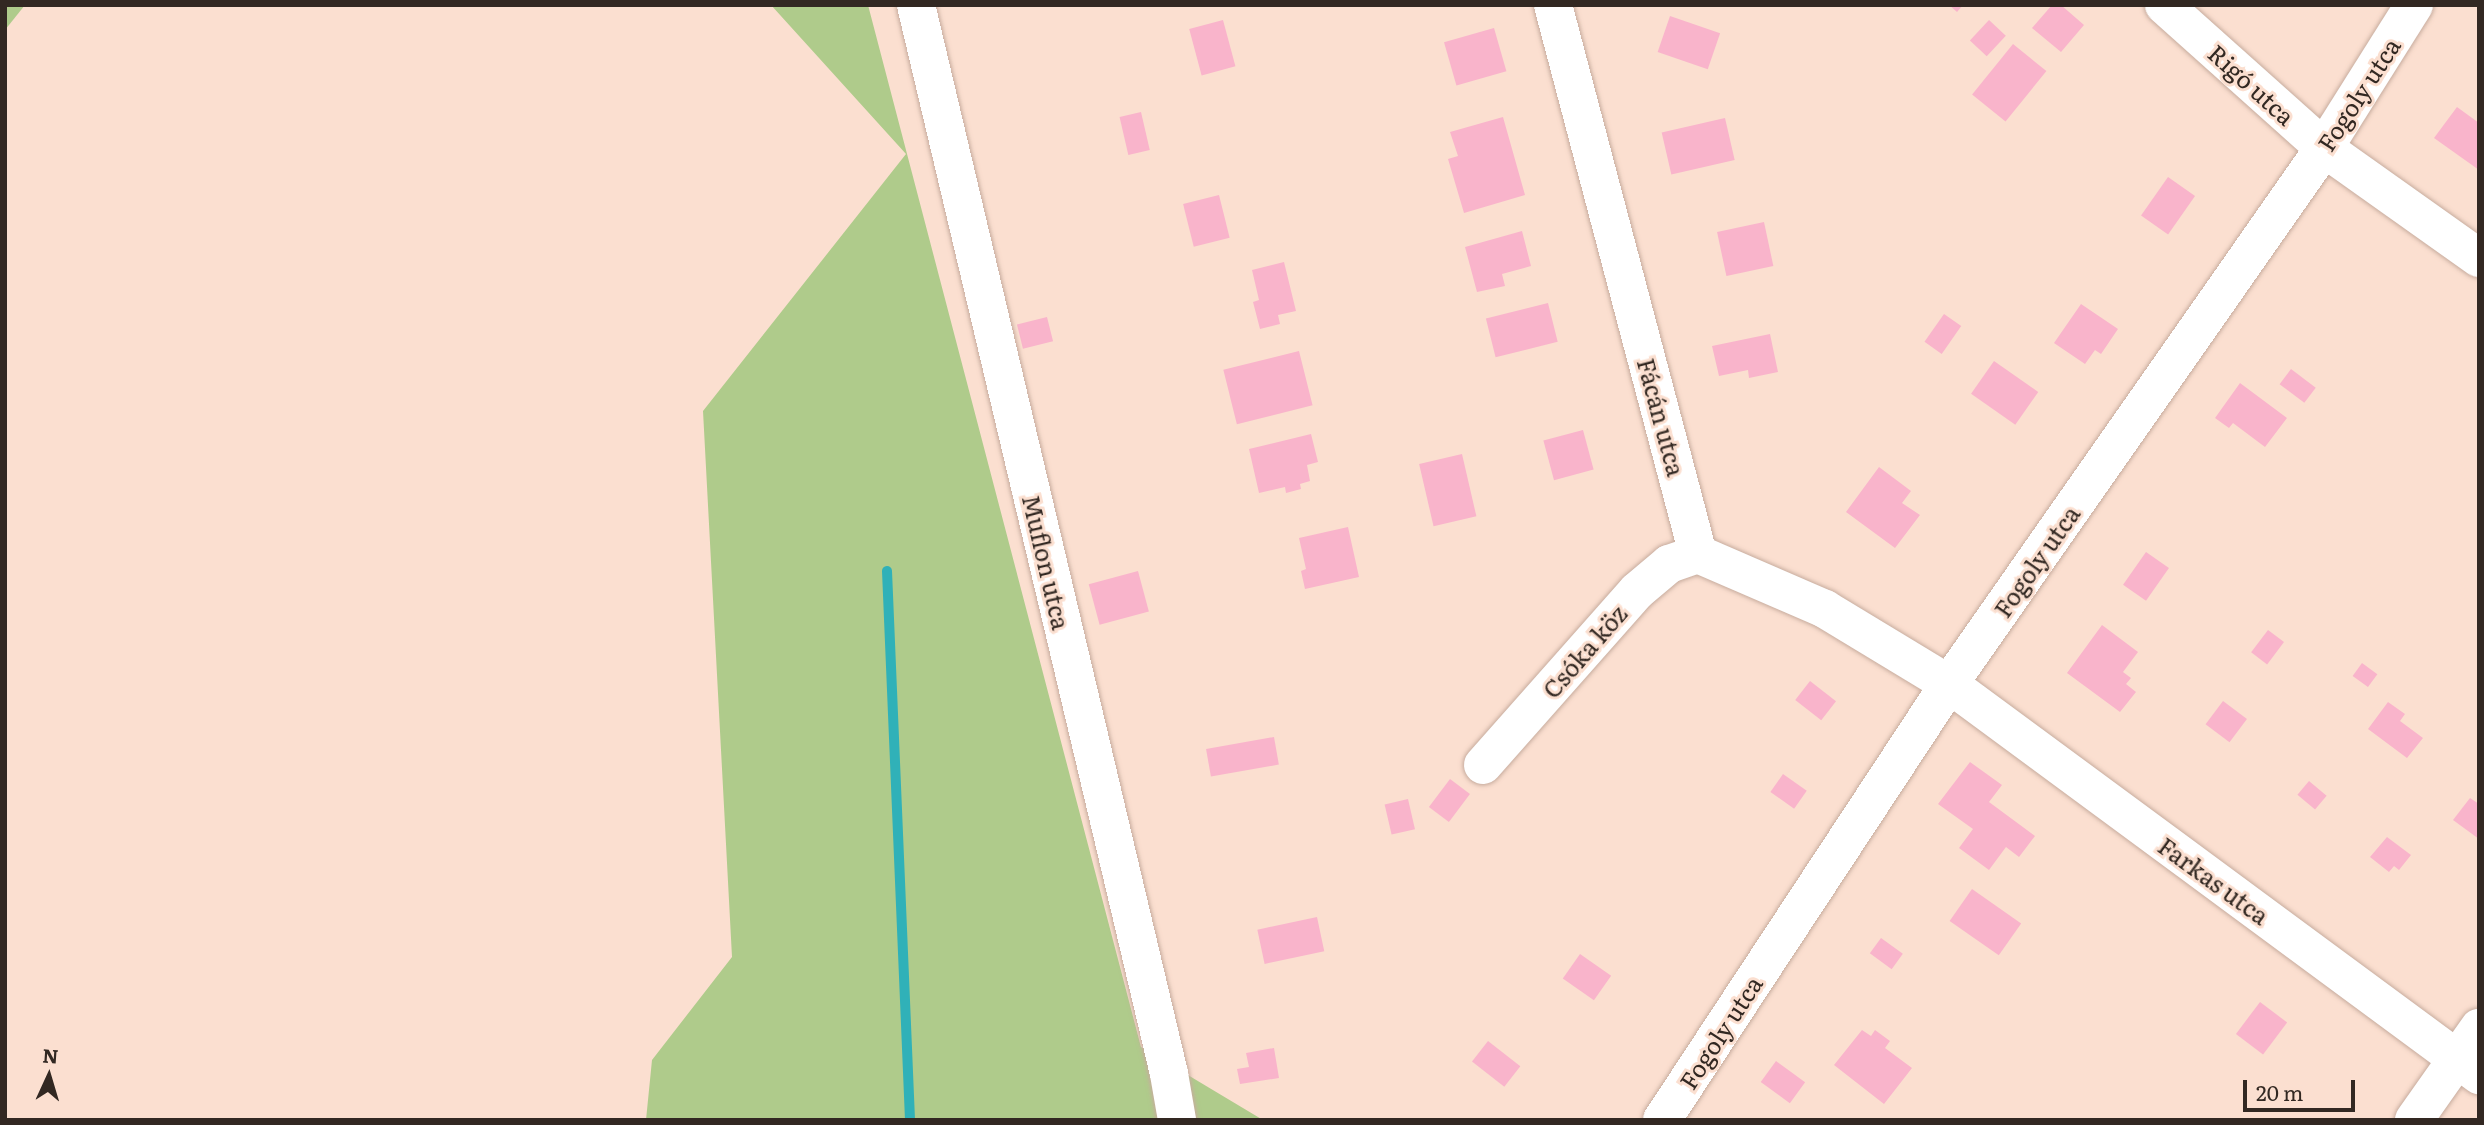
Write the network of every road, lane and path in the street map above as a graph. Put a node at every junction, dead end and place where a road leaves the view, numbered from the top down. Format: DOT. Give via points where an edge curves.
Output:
graph roads {
  1 [pos="916,5"];
  2 [pos="1553,5"];
  3 [pos="2164,5"];
  4 [pos="2414,5"];
  5 [pos="2324,148"];
  6 [pos="2479,258"];
  7 [pos="1698,554"];
  8 [pos="1949,684"];
  9 [pos="1483,765"];
  10 [pos="2479,1028"];
  11 [pos="2468,1067"];
  12 [pos="1177,1120"];
  13 [pos="1662,1120"];
  14 [pos="2414,1120"];
  1 -- 12 [label="street, Muflon utca"];
  2 -- 7 [label="street, Fácán utca"];
  3 -- 5 [label="street, Rigó utca"];
  4 -- 5 [label="street, Fogoly utca"];
  5 -- 6 [label="street, Rigó utca"];
  5 -- 8 [label="street, Fogoly utca"];
  7 -- 8 [label="street" via="1825,609"];
  7 -- 9 [label="street, Csóka köz" via="1670,564 1637,591"];
  8 -- 11 [label="street, Farkas utca"];
  8 -- 13 [label="street, Fogoly utca"];
  10 -- 11 [label="street"];
  11 -- 14 [label="street"];
}
